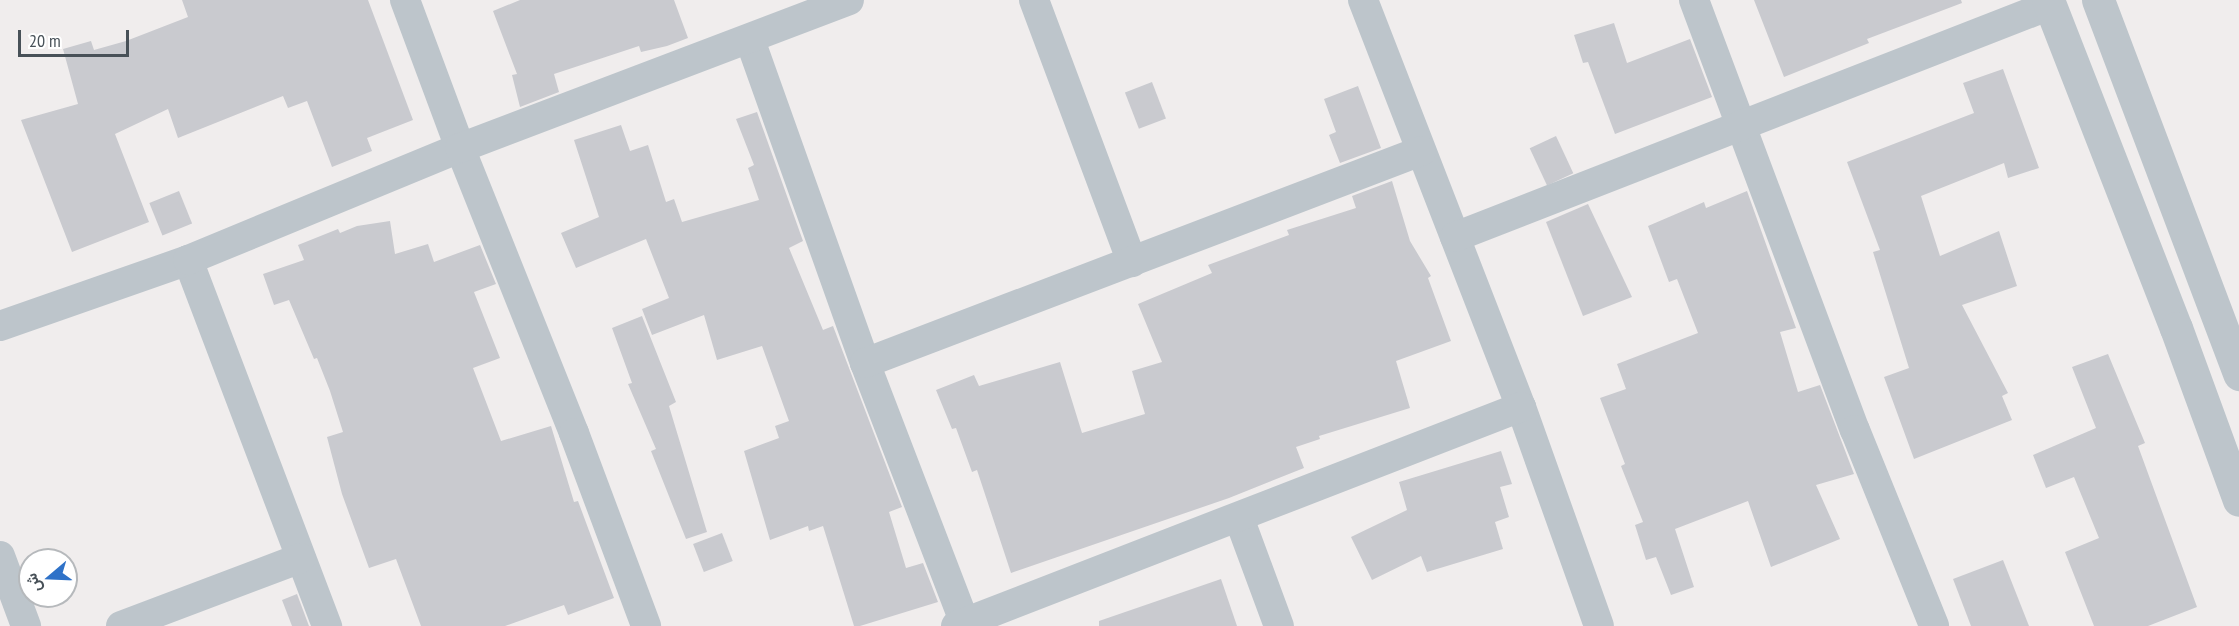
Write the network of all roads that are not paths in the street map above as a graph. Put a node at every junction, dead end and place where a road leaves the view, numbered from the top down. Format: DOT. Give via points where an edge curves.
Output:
graph roads {
  1 [pos="405,0"];
  2 [pos="849,0"];
  3 [pos="1034,0"];
  4 [pos="1363,0"];
  5 [pos="1694,0"];
  6 [pos="2098,0"];
  7 [pos="2049,3"];
  8 [pos="750,40"];
  9 [pos="1740,125"];
  10 [pos="460,148"];
  11 [pos="1421,151"];
  12 [pos="1455,237"];
  13 [pos="188,260"];
  14 [pos="1132,262"];
  15 [pos="0,326"];
  16 [pos="865,363"];
  17 [pos="2239,374"];
  18 [pos="1521,407"];
  19 [pos="2239,500"];
  20 [pos="1239,518"];
  21 [pos="0,556"];
  22 [pos="301,558"];
  23 [pos="962,625"];
  24 [pos="26,626"];
  25 [pos="121,626"];
  26 [pos="327,626"];
  27 [pos="646,626"];
  28 [pos="1279,626"];
  29 [pos="1599,626"];
  30 [pos="1934,626"];
  1 -- 10 [label="street"];
  2 -- 8 [label="street"];
  3 -- 14 [label="street"];
  4 -- 11 [label="street"];
  5 -- 9 [label="street"];
  6 -- 17 [label="street"];
  7 -- 9 [label="street"];
  7 -- 19 [label="street"];
  8 -- 10 [label="street"];
  8 -- 16 [label="street"];
  9 -- 12 [label="street"];
  9 -- 30 [label="street"];
  10 -- 13 [label="street"];
  10 -- 27 [label="street"];
  11 -- 12 [label="street"];
  11 -- 14 [label="street"];
  12 -- 18 [label="street"];
  13 -- 15 [label="street"];
  13 -- 22 [label="street"];
  14 -- 16 [label="street"];
  16 -- 23 [label="street"];
  18 -- 20 [label="street"];
  18 -- 29 [label="street"];
  20 -- 23 [label="street"];
  20 -- 28 [label="street"];
  21 -- 24 [label="street"];
  22 -- 25 [label="street"];
  22 -- 26 [label="street"];
}
